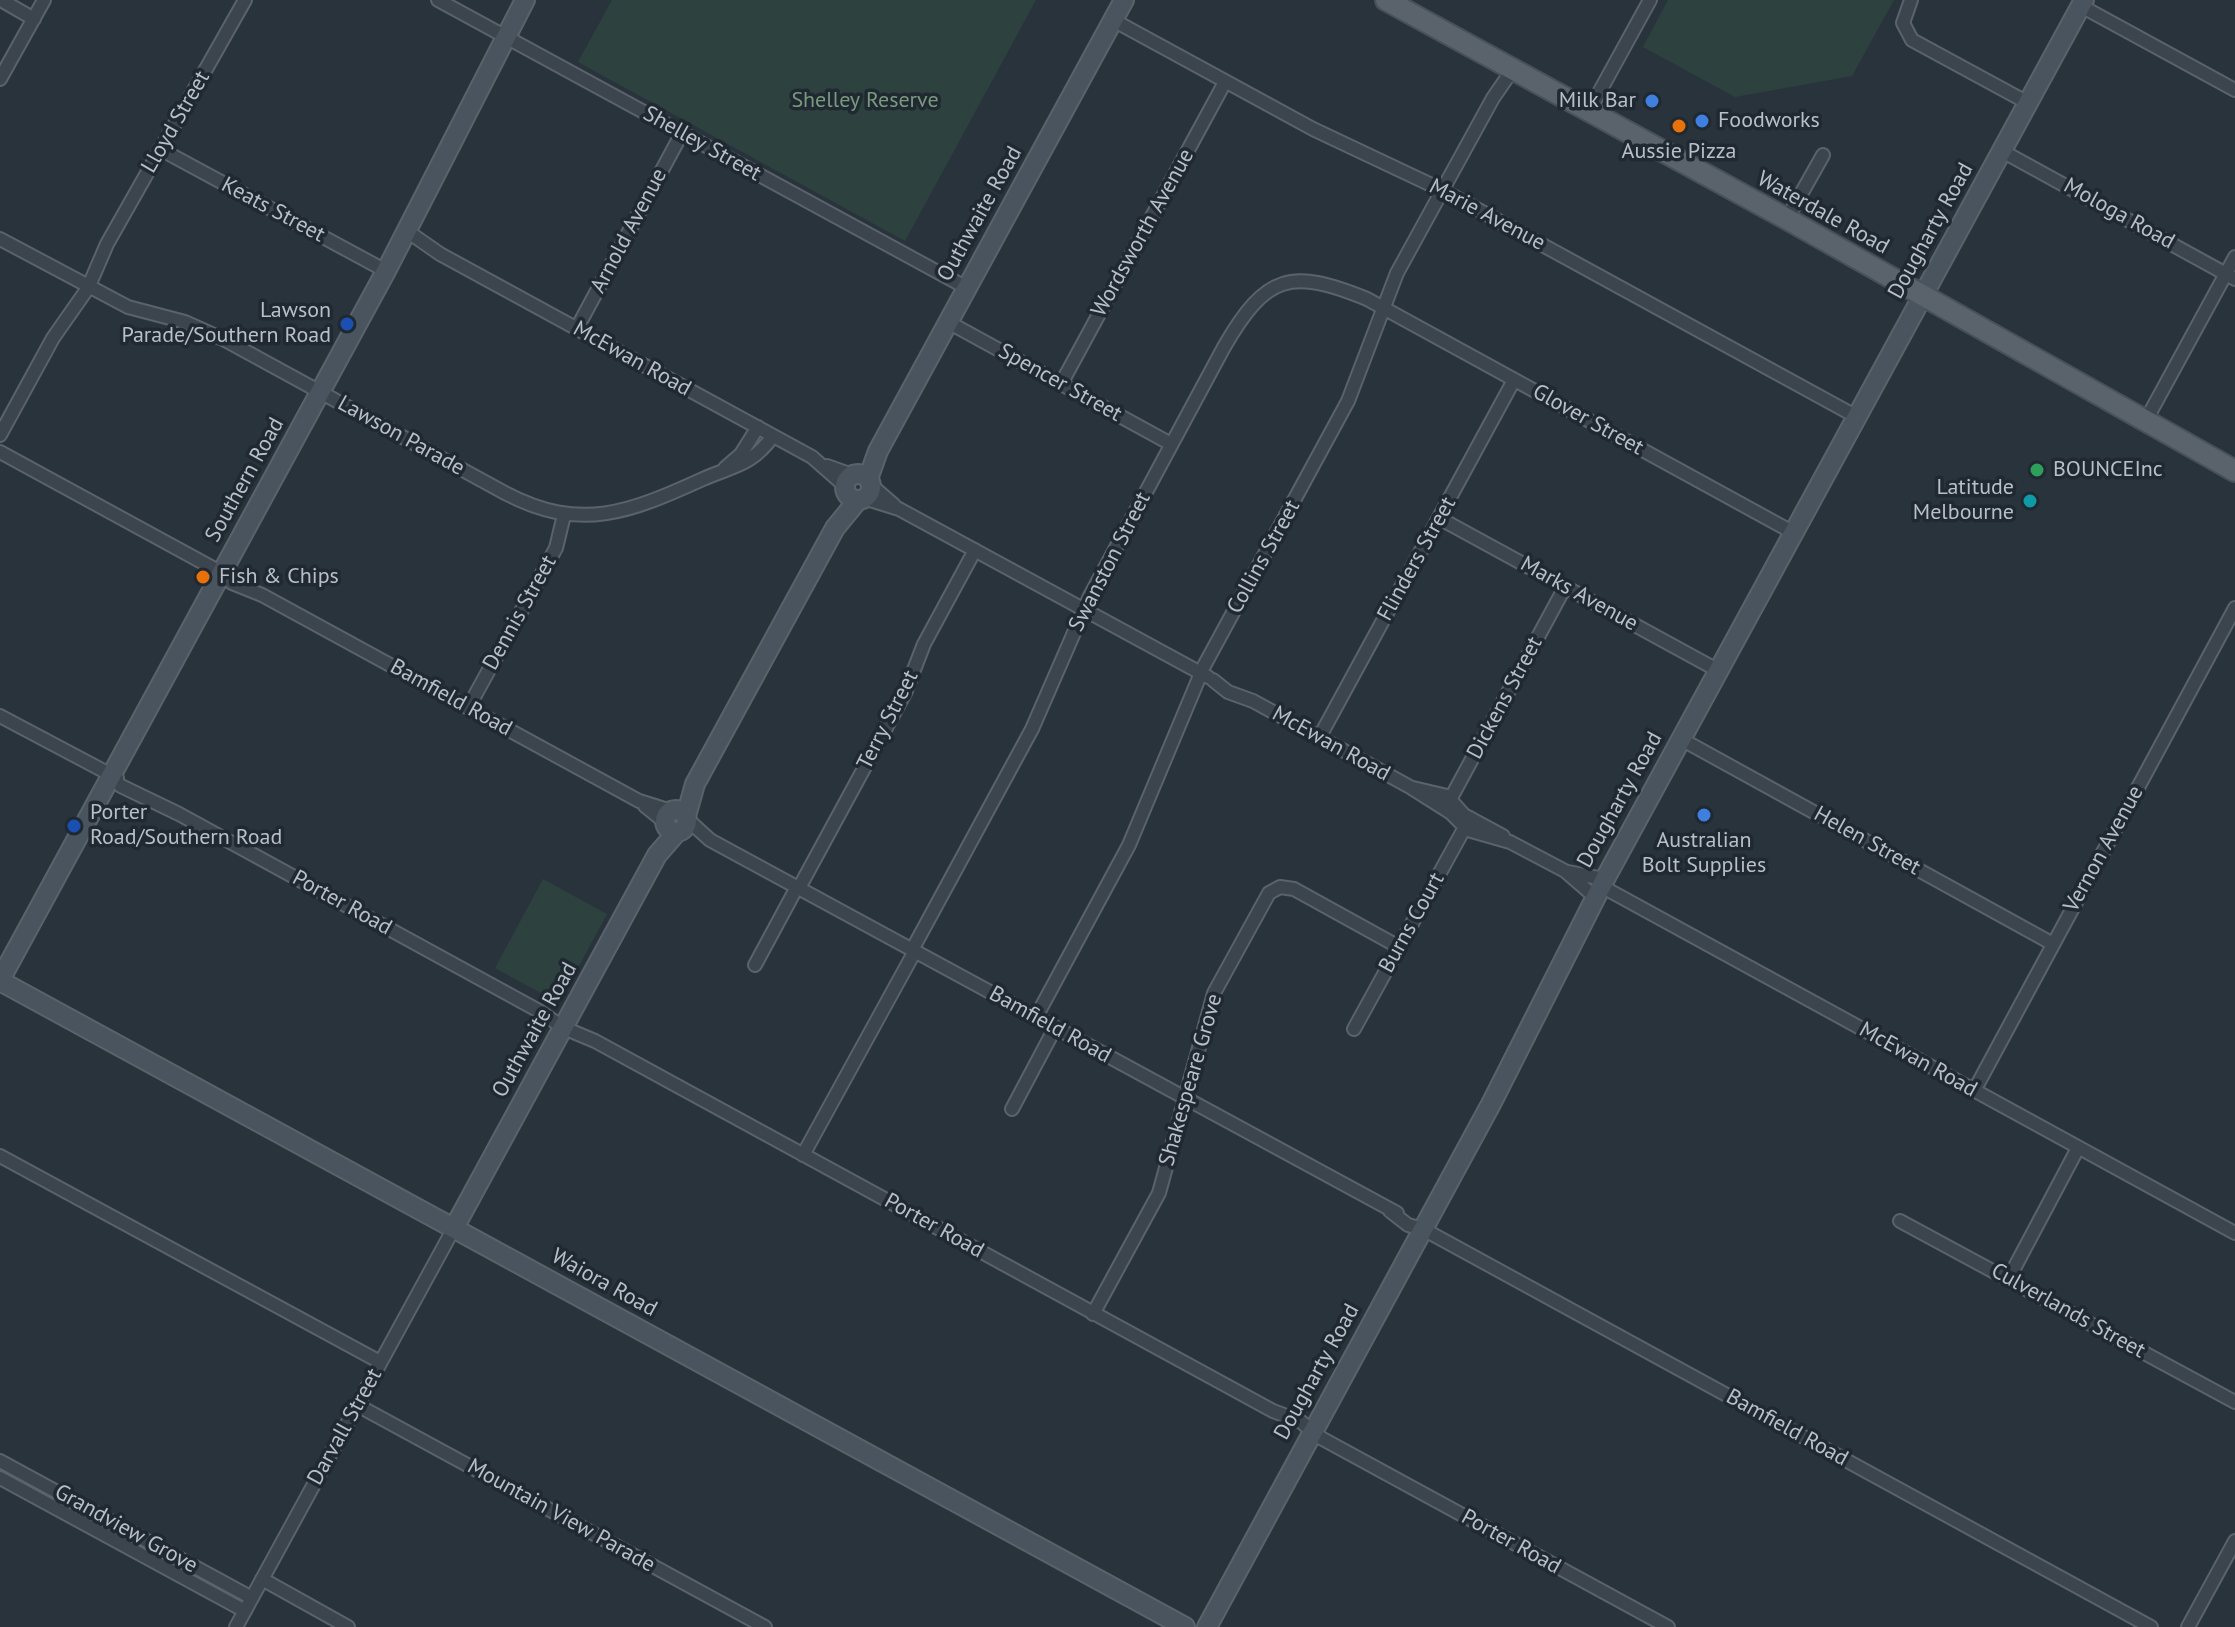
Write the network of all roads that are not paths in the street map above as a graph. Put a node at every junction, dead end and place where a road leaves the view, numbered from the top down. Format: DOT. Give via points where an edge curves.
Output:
graph roads {
  1 [pos="1,0"];
  2 [pos="44,0"];
  3 [pos="245,0"];
  4 [pos="438,0"];
  5 [pos="525,0"];
  6 [pos="1124,0"];
  7 [pos="1386,0"];
  8 [pos="1650,0"];
  9 [pos="1911,0"];
  10 [pos="2082,3"];
  11 [pos="34,19"];
  12 [pos="1113,20"];
  13 [pos="506,36"];
  14 [pos="1510,68"];
  15 [pos="0,79"];
  16 [pos="1225,82"];
  17 [pos="2235,90"];
  18 [pos="2028,103"];
  19 [pos="1589,111"];
  20 [pos="682,133"];
  21 [pos="160,149"];
  22 [pos="2002,151"];
  23 [pos="1823,155"];
  24 [pos="1442,190"];
  25 [pos="1787,219"];
  26 [pos="405,235"];
  27 [pos="0,239"];
  28 [pos="2235,257"];
  29 [pos="386,271"];
  30 [pos="2230,276"];
  31 [pos="83,285"];
  32 [pos="967,288"];
  33 [pos="1923,297"];
  34 [pos="1382,308"];
  35 [pos="948,322"];
  36 [pos="577,328"];
  37 [pos="1514,380"];
  38 [pos="1061,384"];
  39 [pos="320,392"];
  40 [pos="1857,417"];
  41 [pos="2145,422"];
  42 [pos="758,427"];
  43 [pos="0,435"];
  44 [pos="773,436"];
  45 [pos="1171,444"];
  46 [pos="0,452"];
  47 [pos="722,471"];
  48 [pos="2235,471"];
  49 [pos="858,487"];
  50 [pos="564,515"];
  51 [pos="1439,518"];
  52 [pos="1794,533"];
  53 [pos="975,550"];
  54 [pos="222,573"];
  55 [pos="1565,587"];
  56 [pos="2235,608"];
  57 [pos="1083,609"];
  58 [pos="1719,671"];
  59 [pos="1207,677"];
  60 [pos="468,708"];
  61 [pos="0,716"];
  62 [pos="1319,738"];
  63 [pos="1681,739"];
  64 [pos="111,777"];
  65 [pos="1448,803"];
  66 [pos="676,821"];
  67 [pos="1467,823"];
  68 [pos="1565,871"];
  69 [pos="1600,887"];
  70 [pos="798,888"];
  71 [pos="2053,944"];
  72 [pos="1399,947"];
  73 [pos="913,951"];
  74 [pos="755,965"];
  75 [pos="0,980"];
  76 [pos="1036,1017"];
  77 [pos="565,1025"];
  78 [pos="1055,1028"];
  79 [pos="1354,1029"];
  80 [pos="1974,1091"];
  81 [pos="1186,1099"];
  82 [pos="1012,1109"];
  83 [pos="2078,1148"];
  84 [pos="803,1155"];
  85 [pos="0,1156"];
  86 [pos="1900,1221"];
  87 [pos="454,1228"];
  88 [pos="1423,1229"];
  89 [pos="2235,1233"];
  90 [pos="2009,1278"];
  91 [pos="1093,1314"];
  92 [pos="380,1362"];
  93 [pos="2235,1402"];
  94 [pos="357,1405"];
  95 [pos="1311,1433"];
  96 [pos="0,1461"];
  97 [pos="0,1478"];
  98 [pos="2235,1541"];
  99 [pos="262,1579"];
  100 [pos="252,1598"];
  101 [pos="245,1611"];
  102 [pos="236,1627"];
  103 [pos="348,1627"];
  104 [pos="765,1627"];
  105 [pos="1185,1627"];
  106 [pos="1207,1627"];
  107 [pos="1668,1627"];
  108 [pos="2151,1627"];
  109 [pos="2188,1627"];
  1 -- 11 [label="street"];
  2 -- 11 [label="street"];
  3 -- 21 [label="street, Lloyd Street"];
  4 -- 13 [label="street, Shelley Street"];
  5 -- 13 [label="street, Southern Road"];
  6 -- 12 [label="street, Outhwaite Road"];
  7 -- 14 [label="main road, Waterdale Road"];
  8 -- 19 [label="street"];
  9 -- 18 [label="street" via="1903,23 1912,40"];
  10 -- 17 [label="street"];
  10 -- 18 [label="street, Dougharty Road"];
  11 -- 15 [label="street"];
  12 -- 16 [label="street, Marie Avenue"];
  12 -- 32 [label="street, Outhwaite Road"];
  13 -- 20 [label="street, Shelley Street"];
  13 -- 26 [label="street, Southern Road"];
  14 -- 19 [label="main road, Waterdale Road"];
  14 -- 24 [label="street, Collins Street"];
  16 -- 24 [label="street, Marie Avenue"];
  16 -- 38 [label="street, Wordsworth Avenue"];
  18 -- 22 [label="street, Dougharty Road"];
  19 -- 25 [label="main road, Waterdale Road"];
  20 -- 32 [label="street, Shelley Street"];
  20 -- 36 [label="street, Arnold Avenue"];
  21 -- 29 [label="street, Keats Street"];
  21 -- 31 [label="street, Lloyd Street"];
  22 -- 30 [label="street, Mologa Road"];
  22 -- 33 [label="street, Dougharty Road"];
  23 -- 25 [label="street"];
  24 -- 34 [label="street, Collins Street"];
  24 -- 40 [label="street, Marie Avenue"];
  25 -- 33 [label="main road, Waterdale Road"];
  26 -- 29 [label="street, Southern Road"];
  26 -- 36 [label="street, McEwan Road"];
  27 -- 31 [label="street, Lawson Parade"];
  28 -- 30 [label="street"];
  29 -- 39 [label="street, Southern Road"];
  30 -- 41 [label="street"];
  31 -- 39 [label="street, Lawson Parade" via="128,307 185,322 225,340"];
  31 -- 43 [label="street, Lloyd Street"];
  32 -- 35 [label="street, Outhwaite Road"];
  33 -- 40 [label="street, Dougharty Road"];
  33 -- 41 [label="main road, Waterdale Road"];
  34 -- 37 [label="street, Glover Street"];
  34 -- 45 [label="street, Swanston Street" via="1323,283 1278,284 1232,333"];
  34 -- 59 [label="street, Collins Street" via="1342,412"];
  35 -- 38 [label="street, Spencer Street"];
  35 -- 49 [label="street, Outhwaite Road"];
  36 -- 42 [label="street, McEwan Road"];
  37 -- 51 [label="street, Flinders Street"];
  37 -- 52 [label="street, Glover Street"];
  38 -- 45 [label="street, Spencer Street"];
  39 -- 50 [label="street, Lawson Parade" via="518,500"];
  39 -- 54 [label="street, Southern Road"];
  40 -- 52 [label="street, Dougharty Road"];
  41 -- 48 [label="main road, Waterdale Road"];
  42 -- 44 [label="street, McEwan Road"];
  42 -- 47 [label="street, Lawson Parade"];
  44 -- 47 [label="street, Lawson Parade" via="752,460"];
  44 -- 49 [label="street, McEwan Road"];
  45 -- 57 [label="street, Swanston Street"];
  46 -- 54 [label="street, Bamfield Road"];
  47 -- 50 [label="street, Lawson Parade" via="636,508 596,516"];
  49 -- 53 [label="street, McEwan Road"];
  49 -- 66 [label="street, Outhwaite Road"];
  50 -- 60 [label="street, Dennis Street" via="556,548"];
  51 -- 55 [label="street, Marks Avenue"];
  51 -- 62 [label="street, Flinders Street"];
  52 -- 58 [label="street, Dougharty Road"];
  53 -- 57 [label="street, McEwan Road"];
  53 -- 70 [label="street, Terry Street" via="924,644 905,693"];
  54 -- 60 [label="street, Bamfield Road"];
  54 -- 64 [label="street, Southern Road"];
  55 -- 58 [label="street, Marks Avenue"];
  55 -- 65 [label="street, Dickens Street"];
  56 -- 71 [label="street, Vernon Avenue"];
  57 -- 59 [label="street, McEwan Road"];
  57 -- 73 [label="street, Swanston Street" via="1032,729"];
  58 -- 63 [label="street, Dougharty Road"];
  59 -- 62 [label="street, McEwan Road"];
  59 -- 76 [label="street, Collins Street" via="1124,856"];
  60 -- 66 [label="street, Bamfield Road"];
  61 -- 64 [label="street, Porter Road"];
  62 -- 65 [label="street, McEwan Road"];
  63 -- 69 [label="street, Dougharty Road"];
  63 -- 71 [label="street, Helen Street"];
  64 -- 75 [label="street, Southern Road"];
  64 -- 77 [label="street, Porter Road"];
  65 -- 67 [label="street, McEwan Road"];
  66 -- 70 [label="street, Bamfield Road"];
  66 -- 77 [label="street, Outhwaite Road"];
  67 -- 68 [label="street, McEwan Road" via="1490,826"];
  67 -- 72 [label="street, Burns Court"];
  68 -- 69 [label="street, McEwan Road"];
  68 -- 69 [label="street, McEwan Road"];
  69 -- 80 [label="street, McEwan Road"];
  69 -- 88 [label="street, Dougharty Road"];
  70 -- 73 [label="street, Bamfield Road"];
  70 -- 74 [label="street, Terry Street"];
  71 -- 80 [label="street, Vernon Avenue"];
  72 -- 79 [label="street, Burns Court"];
  72 -- 81 [label="street, Shakespeare Grove" via="1294,889 1274,889 1214,993"];
  73 -- 76 [label="street, Bamfield Road"];
  73 -- 84 [label="street, Swanston Street"];
  75 -- 87 [label="street, Waiora Road"];
  76 -- 78 [label="street, Bamfield Road"];
  77 -- 84 [label="street, Porter Road"];
  77 -- 87 [label="street, Outhwaite Road"];
  78 -- 81 [label="street, Bamfield Road"];
  78 -- 82 [label="street"];
  80 -- 83 [label="street, McEwan Road"];
  81 -- 88 [label="street, Bamfield Road"];
  81 -- 91 [label="street, Shakespeare Grove" via="1155,1201"];
  83 -- 89 [label="street, McEwan Road"];
  83 -- 90 [label="street"];
  84 -- 91 [label="street, Porter Road"];
  85 -- 92 [label="street"];
  86 -- 90 [label="street, Culverlands Street"];
  87 -- 92 [label="street, Darvall Street"];
  87 -- 105 [label="street, Waiora Road"];
  88 -- 95 [label="street, Dougharty Road"];
  88 -- 108 [label="street, Bamfield Road"];
  90 -- 93 [label="street, Culverlands Street"];
  91 -- 95 [label="street, Porter Road" via="1273,1411 1295,1429"];
  92 -- 94 [label="street, Darvall Street"];
  94 -- 99 [label="street, Darvall Street"];
  94 -- 104 [label="street, Mountain View Parade"];
  95 -- 106 [label="street, Dougharty Road"];
  95 -- 107 [label="street, Porter Road"];
  96 -- 100 [label="street, Grandview Grove"];
  97 -- 101 [label="street, Grandview Grove"];
  98 -- 109 [label="street"];
  99 -- 100 [label="street, Darvall Street"];
  99 -- 103 [label="street"];
  100 -- 101 [label="street, Darvall Street"];
  101 -- 102 [label="street, Darvall Street"];
}
